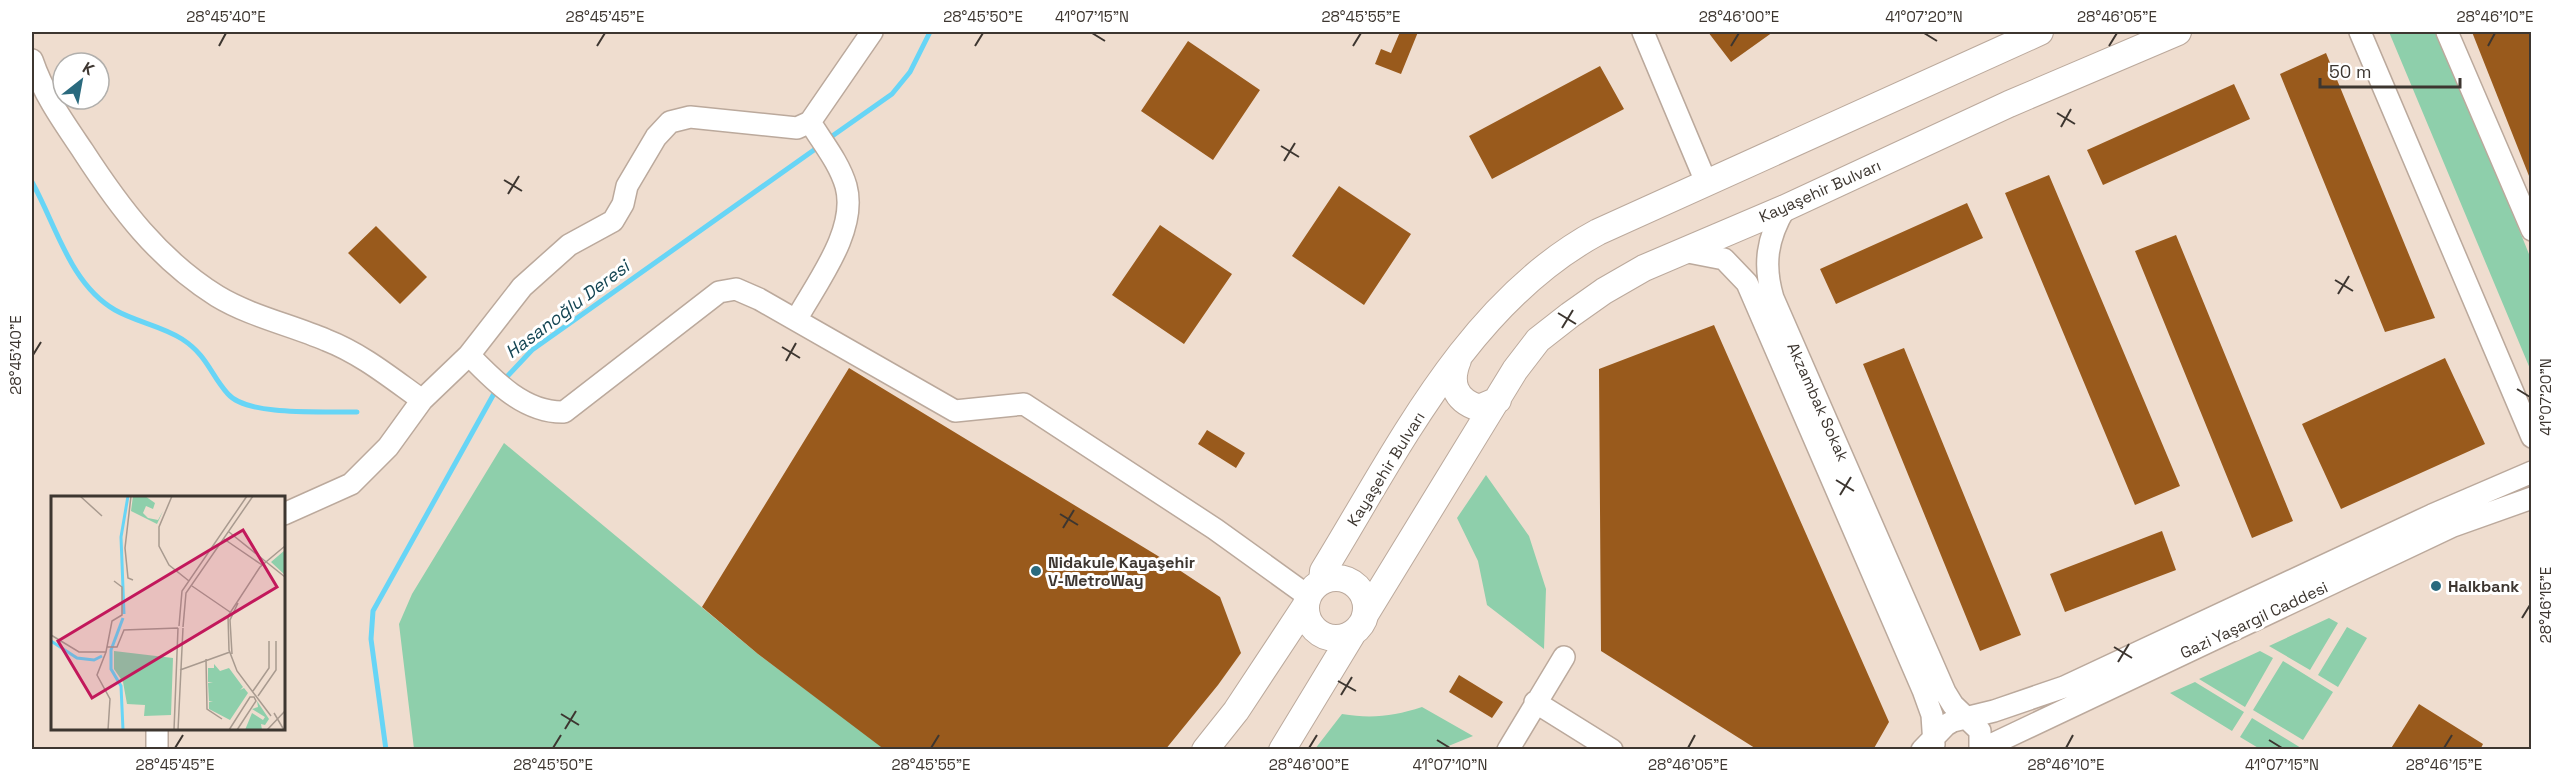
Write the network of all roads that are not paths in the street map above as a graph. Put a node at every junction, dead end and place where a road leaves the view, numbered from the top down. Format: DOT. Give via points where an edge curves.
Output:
graph roads {
  1 [pos="872,32"];
  2 [pos="1643,32"];
  3 [pos="2040,32"];
  4 [pos="2178,32"];
  5 [pos="2360,32"];
  6 [pos="2447,32"];
  7 [pos="32,60"];
  8 [pos="820,137"];
  9 [pos="1706,182"];
  10 [pos="1785,208"];
  11 [pos="2532,230"];
  12 [pos="1683,251"];
  13 [pos="796,320"];
  14 [pos="469,355"];
  15 [pos="1458,359"];
  16 [pos="422,400"];
  17 [pos="1498,400"];
  18 [pos="2532,437"];
  19 [pos="2532,472"];
  20 [pos="2532,498"];
  21 [pos="285,514"];
  22 [pos="2347,565"];
  23 [pos="1312,594"];
  24 [pos="1359,624"];
  25 [pos="1564,657"];
  26 [pos="1535,702"];
  27 [pos="1966,718"];
  28 [pos="157,730"];
  29 [pos="1930,745"];
  30 [pos="1980,749"];
  31 [pos="157,750"];
  32 [pos="1205,750"];
  33 [pos="1281,750"];
  34 [pos="1508,750"];
  35 [pos="1612,750"];
  1 -- 8 [label="street"];
  2 -- 9 [label="street"];
  3 -- 9 [label="main road, Kayaşehir Bulvarı"];
  4 -- 10 [label="main road, Kayaşehir Bulvarı" via="2009,104"];
  5 -- 18 [label="street"];
  6 -- 11 [label="street"];
  7 -- 16 [label="street" via="42,90 120,207 150,243 184,273 219,297 366,359"];
  8 -- 13 [label="street" via="846,185 849,210 845,233"];
  8 -- 14 [label="street" via="797,128 690,117 670,122 656,137 627,186 614,221 569,245 522,287"];
  9 -- 15 [label="main road, Kayaşehir Bulvarı" via="1569,248 1517,292"];
  10 -- 12 [label="main road, Kayaşehir Bulvarı"];
  10 -- 27 [label="street, Akzambak Sokak" via="1767,248 1773,298 1945,692"];
  12 -- 17 [label="main road, Kayaşehir Bulvarı" via="1613,286 1538,340"];
  12 -- 29 [label="street, Akzambak Sokak" via="1724,259 1747,283 1923,690 1932,714"];
  13 -- 14 [label="street" via="736,289 719,292 564,412 548,412 520,401"];
  13 -- 23 [label="street" via="955,411 1024,404"];
  14 -- 16 [label="street"];
  15 -- 17 [label="main road" via="1452,373 1461,399 1479,408"];
  15 -- 23 [label="main road, Kayaşehir Bulvarı"];
  16 -- 21 [label="street" via="388,447 351,484"];
  17 -- 24 [label="main road, Kayaşehir Bulvarı"];
  19 -- 22 [label="street"];
  20 -- 22 [label="street, Gazi Yaşargil Caddesi"];
  22 -- 27 [label="street" via="2064,687"];
  22 -- 30 [label="street, Gazi Yaşargil Caddesi"];
  23 -- 24 [label="main road" via="1306,615 1317,631 1335,638"];
  23 -- 24 [label="main road" via="1331,578 1351,582 1364,598"];
  23 -- 32 [label="main road, Kayaşehir Bulvarı" via="1236,711"];
  24 -- 33 [label="main road, Kayaşehir Bulvarı"];
  25 -- 26 [label="street"];
  26 -- 34 [label="street"];
  26 -- 35 [label="street"];
  27 -- 29 [label="street" via="1946,725"];
  27 -- 30 [label="street, Akzambak Sokak" via="1980,731"];
  28 -- 31 [label="street"];
}
